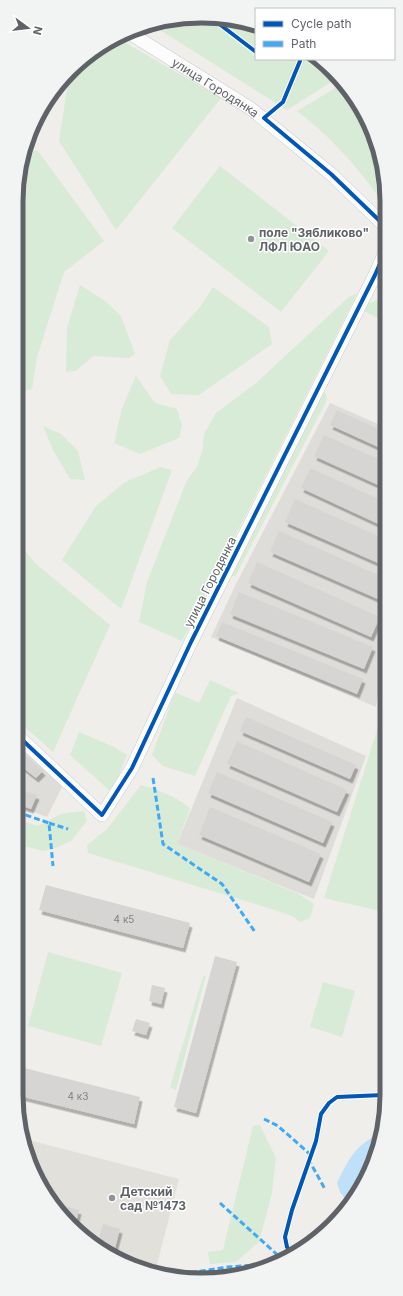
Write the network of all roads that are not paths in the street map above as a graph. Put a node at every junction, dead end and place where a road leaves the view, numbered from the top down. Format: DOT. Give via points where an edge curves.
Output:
graph roads {
  1 [pos="135,36"];
  2 [pos="380,221"];
  3 [pos="380,264"];
  4 [pos="23,741"];
  1 -- 2 [label="street, улица Городянка" via="259,115 331,174"];
  3 -- 4 [label="street, улица Городянка" via="191,642 132,768 102,815"];
}
